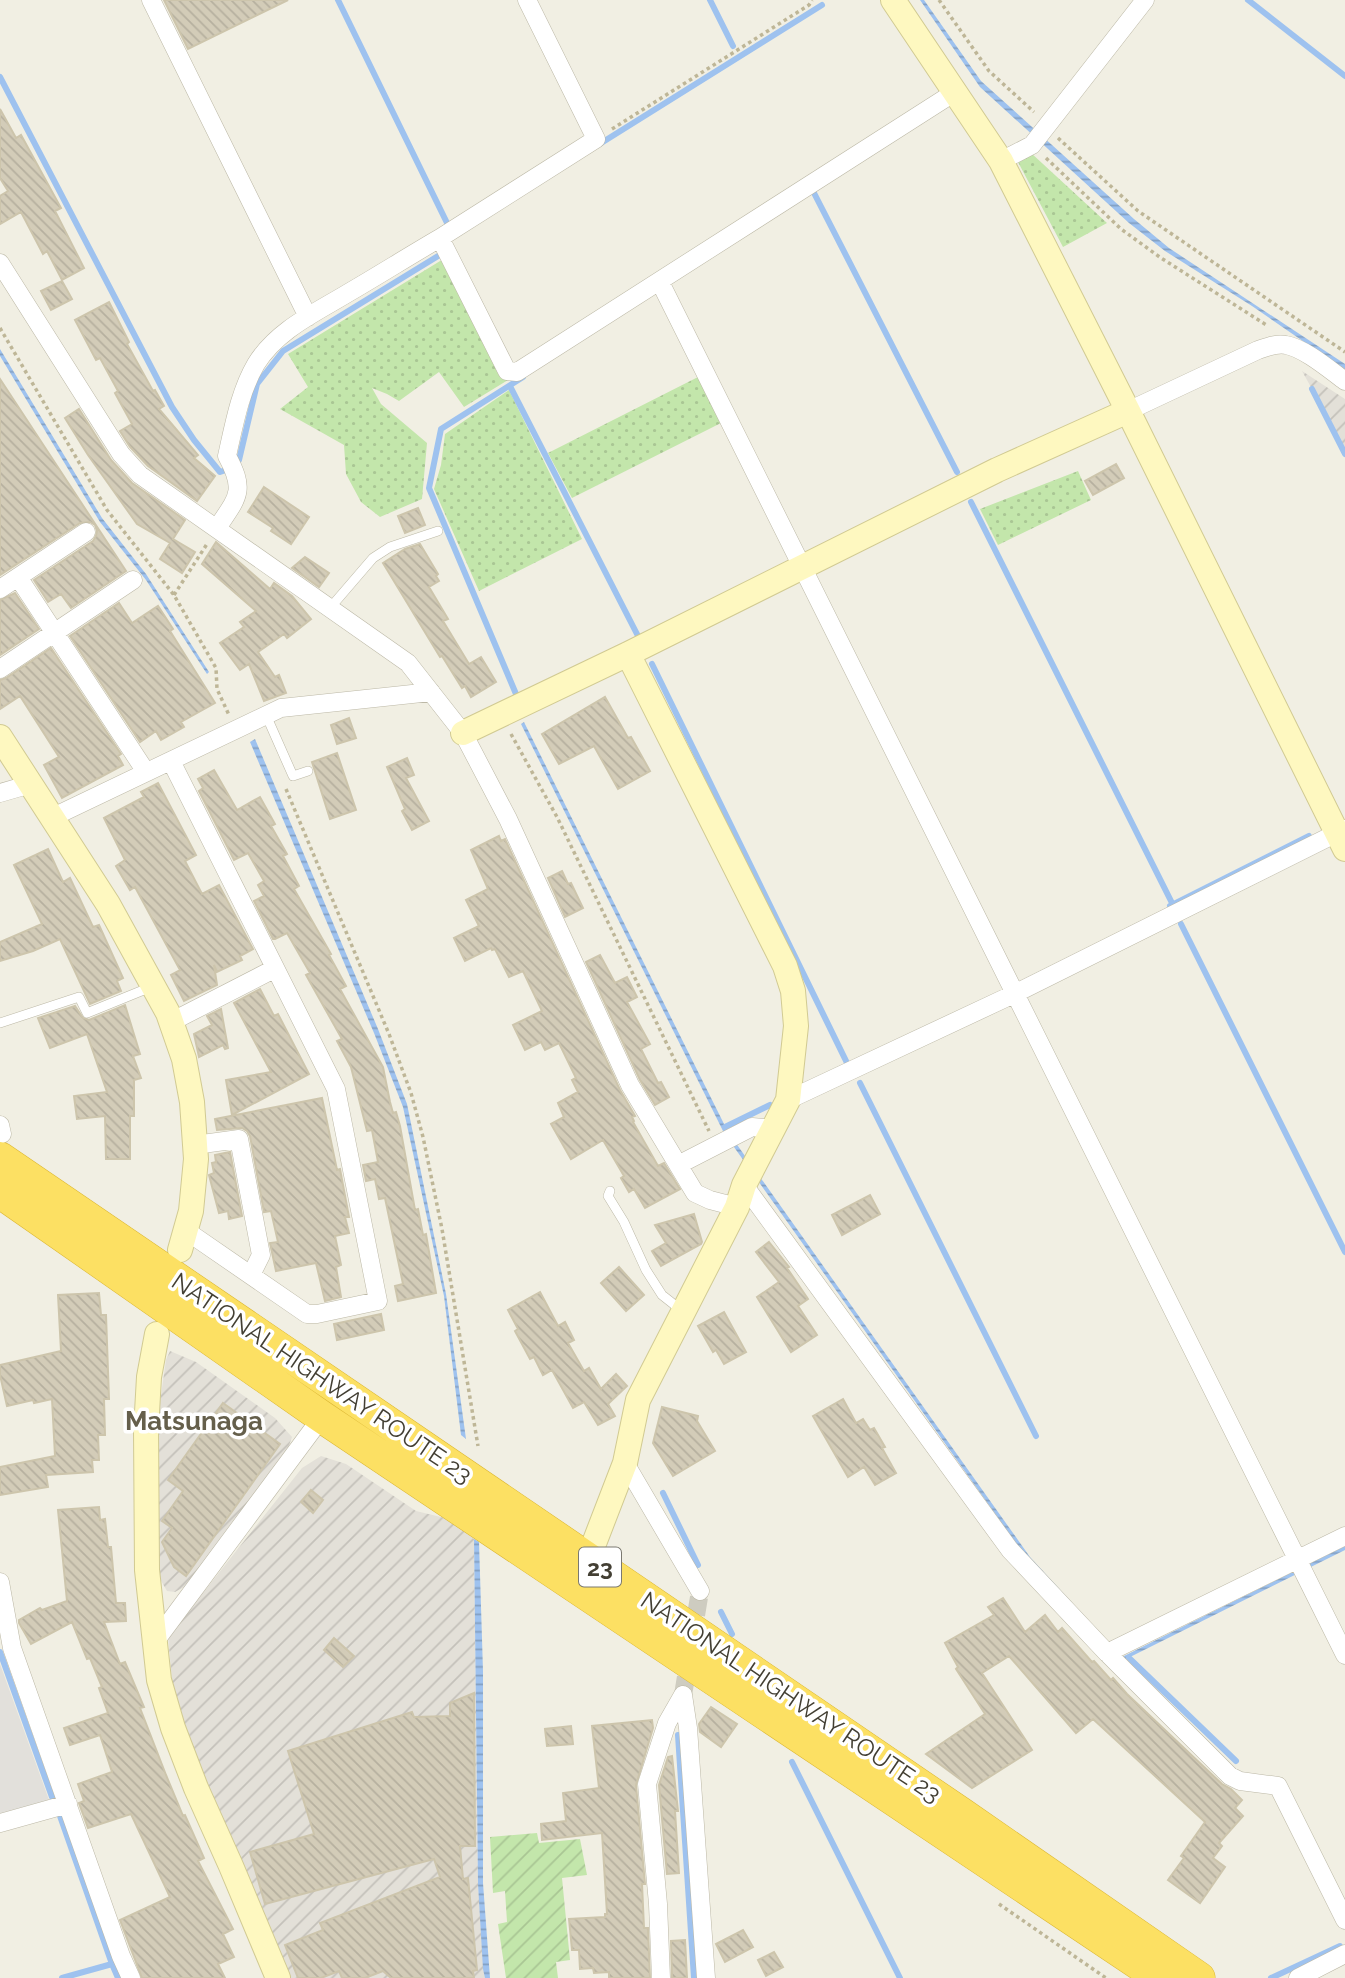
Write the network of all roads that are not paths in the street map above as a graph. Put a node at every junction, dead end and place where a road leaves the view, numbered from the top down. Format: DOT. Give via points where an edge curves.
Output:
graph roads {
  1 [pos="151,0"];
  2 [pos="527,0"];
  3 [pos="892,0"];
  4 [pos="1145,0"];
  5 [pos="955,92"];
  6 [pos="1001,161"];
  7 [pos="440,238"];
  8 [pos="0,263"];
  9 [pos="660,282"];
  10 [pos="308,317"];
  11 [pos="1345,381"];
  12 [pos="1128,411"];
  13 [pos="217,528"];
  14 [pos="438,531"];
  15 [pos="86,532"];
  16 [pos="801,567"];
  17 [pos="18,577"];
  18 [pos="133,580"];
  19 [pos="0,589"];
  20 [pos="330,608"];
  21 [pos="54,633"];
  22 [pos="628,654"];
  23 [pos="0,669"];
  24 [pos="431,692"];
  25 [pos="266,715"];
  26 [pos="463,733"];
  27 [pos="0,737"];
  28 [pos="171,761"];
  29 [pos="308,771"];
  30 [pos="146,772"];
  31 [pos="31,784"];
  32 [pos="0,793"];
  33 [pos="53,817"];
  34 [pos="1342,837"];
  35 [pos="274,969"];
  36 [pos="153,986"];
  37 [pos="1014,993"];
  38 [pos="171,1022"];
  39 [pos="0,1023"];
  40 [pos="788,1100"];
  41 [pos="774,1129"];
  42 [pos="1,1139"];
  43 [pos="195,1144"];
  44 [pos="678,1165"];
  45 [pos="746,1183"];
  46 [pos="610,1191"];
  47 [pos="0,1192"];
  48 [pos="183,1240"];
  49 [pos="251,1275"];
  50 [pos="683,1312"];
  51 [pos="157,1334"];
  52 [pos="322,1417"];
  53 [pos="625,1463"];
  54 [pos="1345,1536"];
  55 [pos="588,1559"];
  56 [pos="1301,1565"];
  57 [pos="0,1582"];
  58 [pos="701,1591"];
  59 [pos="154,1643"];
  60 [pos="1111,1650"];
  61 [pos="1345,1655"];
  62 [pos="68,1804"];
  63 [pos="0,1823"];
  64 [pos="1345,1920"];
  65 [pos="1345,1954"];
  66 [pos="131,1978"];
  67 [pos="278,1978"];
  68 [pos="661,1978"];
  69 [pos="706,1978"];
  70 [pos="1160,1978"];
  71 [pos="1199,1978"];
  72 [pos="1298,1978"];
  1 -- 10 [label="street"];
  2 -- 7 [label="street" via="596,139"];
  3 -- 5 [label="street"];
  4 -- 6 [label="street" via="1039,135"];
  5 -- 6 [label="street"];
  5 -- 9 [label="street"];
  6 -- 12 [label="street"];
  7 -- 9 [label="street" via="507,371 517,372"];
  7 -- 10 [label="street"];
  8 -- 13 [label="street" via="121,454 140,475"];
  9 -- 16 [label="street"];
  10 -- 13 [label="street" via="271,344 254,367 227,456 236,472 238,494"];
  11 -- 12 [label="street" via="1298,349 1276,344"];
  12 -- 16 [label="street"];
  12 -- 34 [label="street"];
  13 -- 20 [label="street"];
  14 -- 20 [label="lane" via="390,547 373,558"];
  15 -- 17 [label="street"];
  16 -- 22 [label="street"];
  16 -- 37 [label="street"];
  17 -- 19 [label="street"];
  17 -- 21 [label="street"];
  18 -- 21 [label="street"];
  20 -- 24 [label="street" via="408,663"];
  21 -- 23 [label="street"];
  21 -- 30 [label="street"];
  22 -- 26 [label="street"];
  22 -- 40 [label="street" via="785,966 796,1026"];
  24 -- 25 [label="street" via="281,708"];
  24 -- 26 [label="street"];
  25 -- 28 [label="street"];
  25 -- 29 [label="lane" via="293,776"];
  26 -- 44 [label="street" via="508,819 630,1085"];
  27 -- 31 [label="street"];
  28 -- 30 [label="street"];
  28 -- 35 [label="street"];
  30 -- 33 [label="street"];
  31 -- 32 [label="street"];
  31 -- 33 [label="street"];
  33 -- 36 [label="street"];
  34 -- 37 [label="street"];
  35 -- 38 [label="street"];
  35 -- 49 [label="street" via="336,1088 378,1301 307,1314"];
  36 -- 38 [label="street"];
  36 -- 39 [label="lane" via="87,1013 79,997"];
  37 -- 40 [label="street"];
  37 -- 56 [label="street"];
  38 -- 43 [label="street" via="184,1059"];
  40 -- 41 [label="street"];
  41 -- 44 [label="street" via="752,1127"];
  41 -- 45 [label="street"];
  42 -- 55 [label="highway, NATIONAL HIGHWAY ROUTE 23 / 23"];
  43 -- 48 [label="street" via="191,1211"];
  43 -- 49 [label="street" via="239,1139 261,1255"];
  44 -- 45 [label="street" via="695,1193 710,1200"];
  45 -- 50 [label="street"];
  45 -- 60 [label="street" via="1010,1550"];
  46 -- 50 [label="lane" via="608,1196 646,1270 662,1295"];
  47 -- 52 [label="highway, NATIONAL HIGHWAY ROUTE 23 / 23"];
  48 -- 49 [label="street"];
  50 -- 53 [label="street" via="638,1400"];
  51 -- 59 [label="street" via="146,1430 147,1570"];
  52 -- 59 [label="street"];
  52 -- 70 [label="highway, NATIONAL HIGHWAY ROUTE 23 / 23"];
  53 -- 55 [label="street"];
  53 -- 58 [label="street"];
  54 -- 56 [label="street"];
  55 -- 71 [label="highway, NATIONAL HIGHWAY ROUTE 23 / 23"];
  56 -- 60 [label="street"];
  56 -- 61 [label="street"];
  57 -- 62 [label="street" via="12,1648"];
  59 -- 67 [label="street" via="173,1728"];
  60 -- 64 [label="street" via="1230,1776 1278,1786"];
  62 -- 63 [label="street"];
  62 -- 66 [label="street"];
  65 -- 72 [label="street"];
  68 -- 69 [label="street" via="647,1784 667,1723 683,1695"];
}
